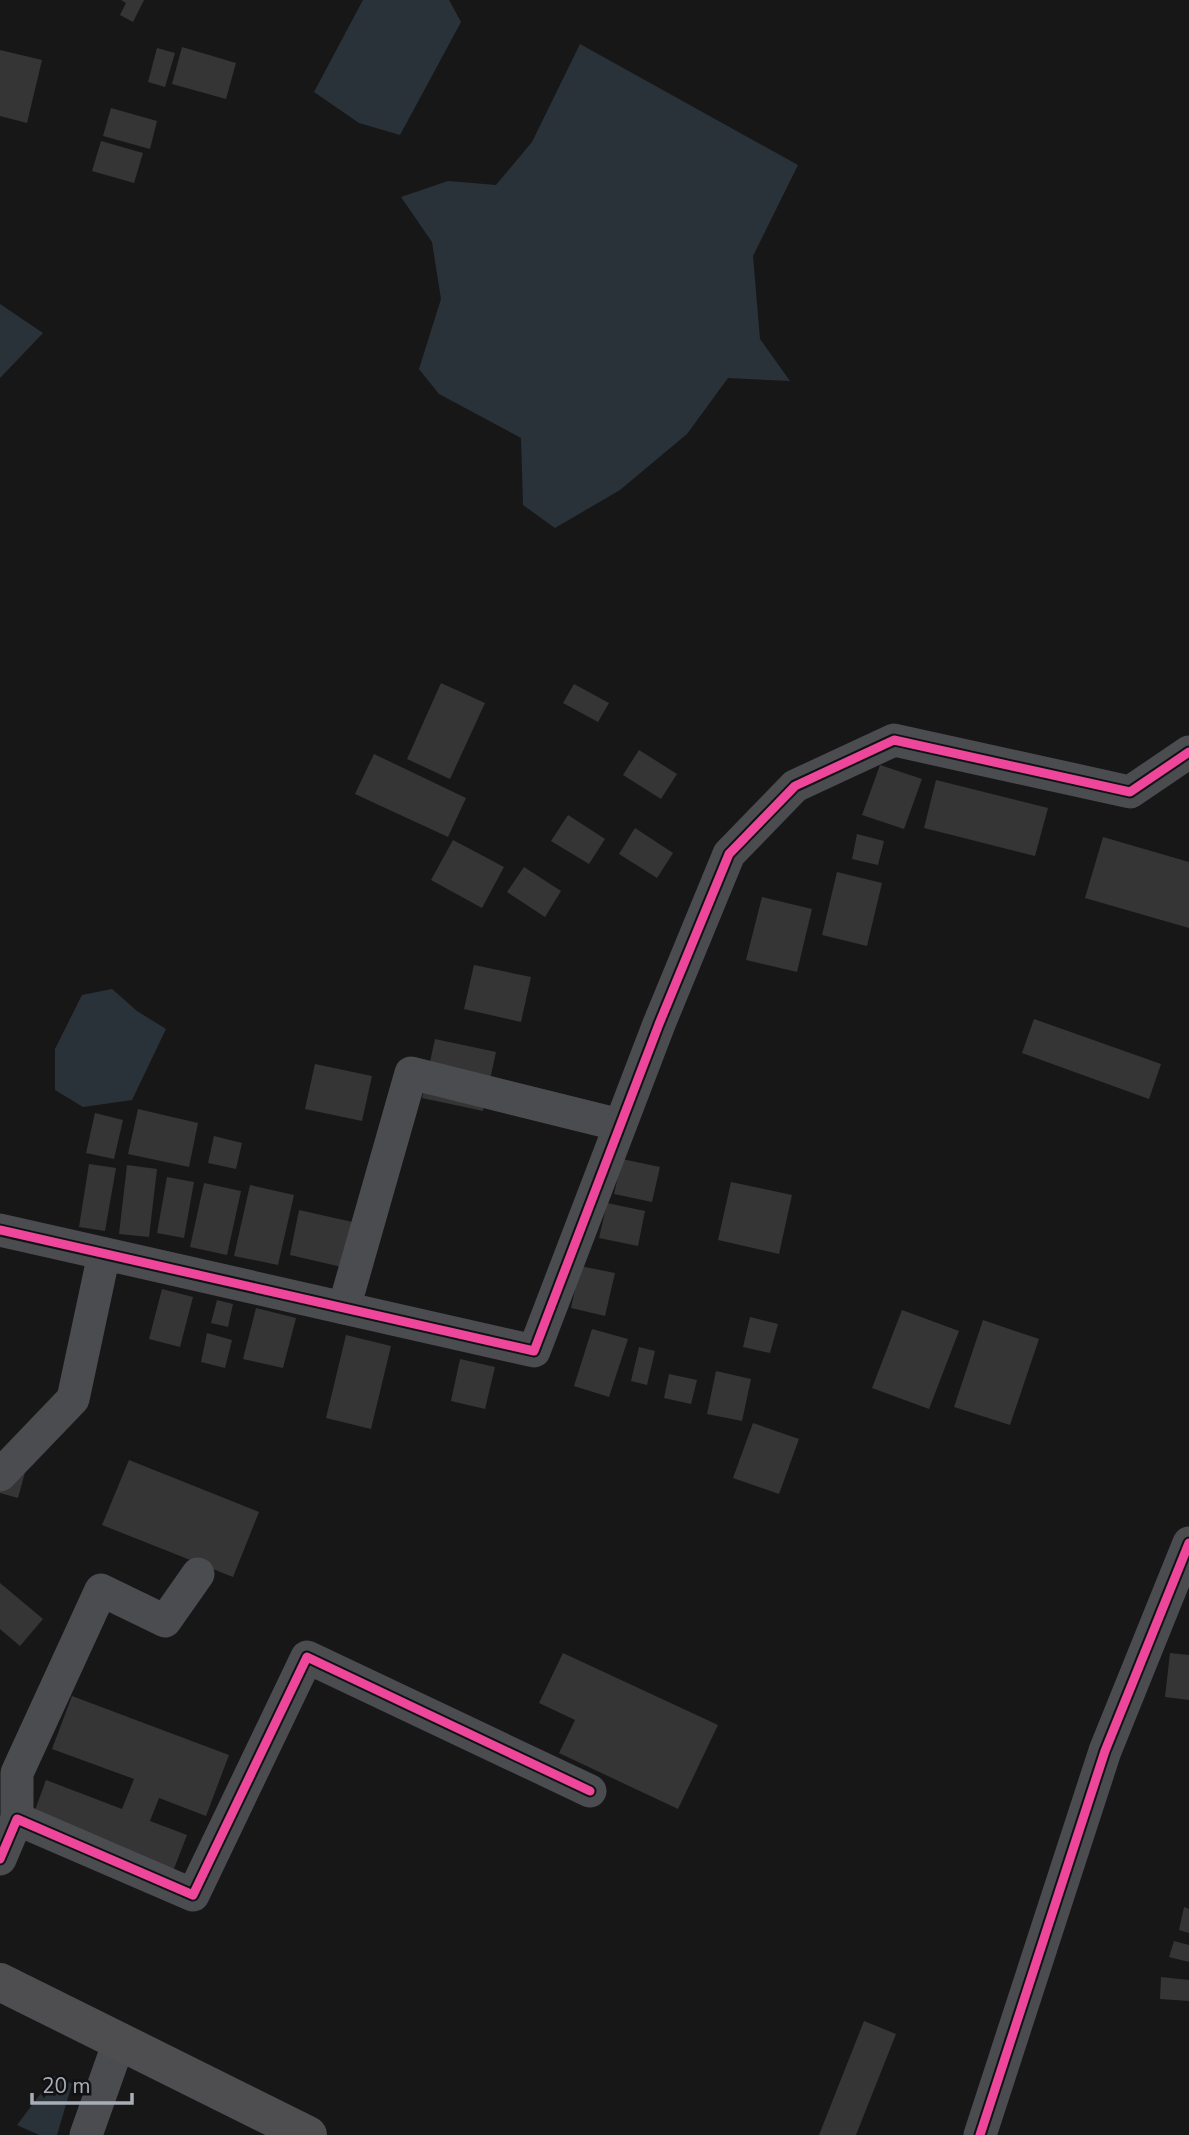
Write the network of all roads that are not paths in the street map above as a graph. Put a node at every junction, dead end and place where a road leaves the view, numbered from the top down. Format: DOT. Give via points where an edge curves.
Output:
graph roads {
  1 [pos="1189,752"];
  2 [pos="620,1125"];
  3 [pos="0,1230"];
  4 [pos="104,1254"];
  5 [pos="344,1308"];
  6 [pos="0,1475"];
  7 [pos="1189,1543"];
  8 [pos="198,1574"];
  9 [pos="590,1791"];
  10 [pos="17,1819"];
  11 [pos="0,1859"];
  12 [pos="0,1982"];
  13 [pos="119,2042"];
  14 [pos="86,2135"];
  15 [pos="308,2135"];
  16 [pos="980,2135"];
  1 -- 2 [label="street" via="1130,792 894,740 795,786 729,854"];
  2 -- 5 [label="street" via="534,1351"];
  2 -- 5 [label="street" via="411,1073"];
  3 -- 4 [label="street"];
  4 -- 5 [label="street"];
  4 -- 6 [label="street" via="74,1399"];
  7 -- 16 [label="street" via="1105,1751"];
  8 -- 10 [label="street" via="165,1621 101,1590 17,1773"];
  9 -- 10 [label="street" via="307,1657 192,1895"];
  10 -- 11 [label="street"];
  12 -- 13 [label="highway"];
  13 -- 14 [label="street"];
  13 -- 15 [label="highway"];
}
